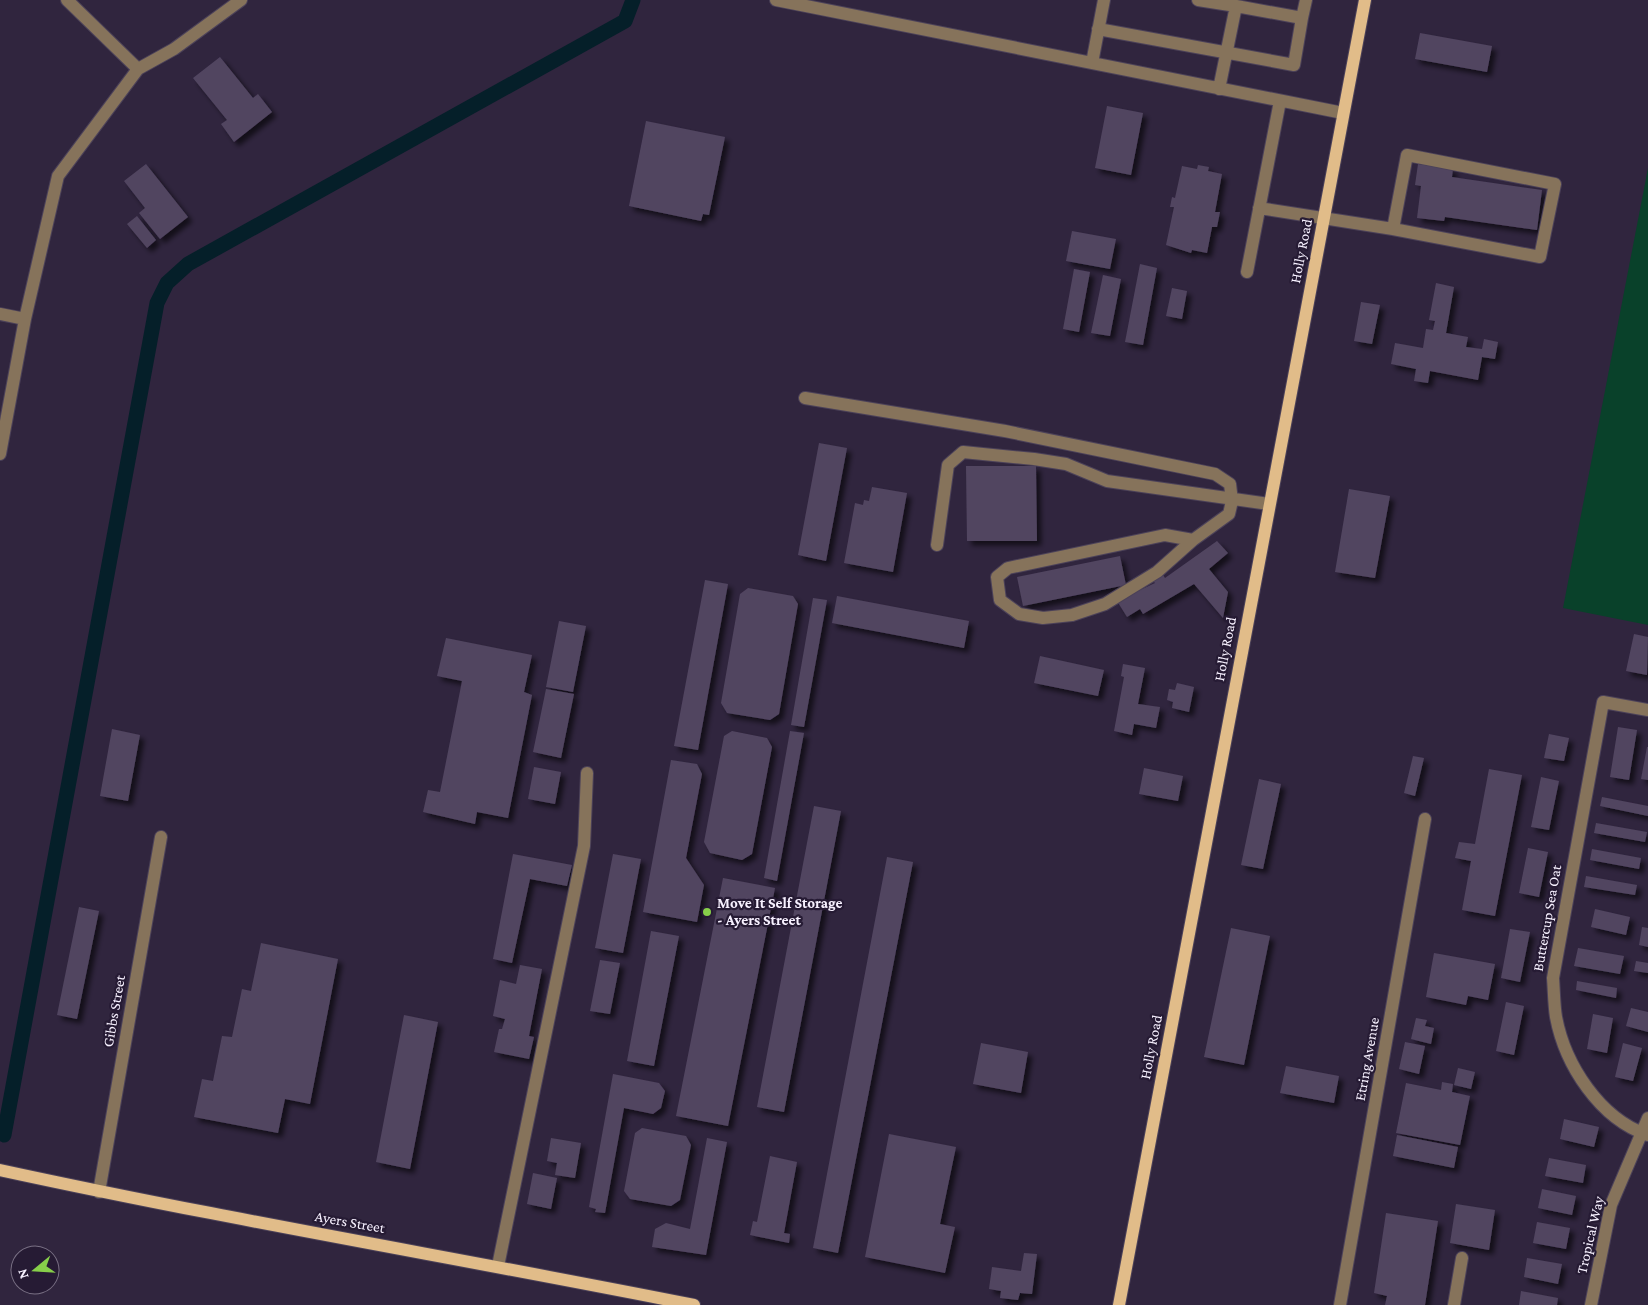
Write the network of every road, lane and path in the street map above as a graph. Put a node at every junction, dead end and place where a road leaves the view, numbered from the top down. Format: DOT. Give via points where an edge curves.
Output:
graph roads {
  1 [pos="67,0"];
  2 [pos="241,0"];
  3 [pos="776,0"];
  4 [pos="1104,0"];
  5 [pos="1198,0"];
  6 [pos="1306,0"];
  7 [pos="1365,0"];
  8 [pos="815,4"];
  9 [pos="1236,6"];
  10 [pos="1268,6"];
  11 [pos="1302,18"];
  12 [pos="1098,29"];
  13 [pos="1226,53"];
  14 [pos="1092,63"];
  15 [pos="138,69"];
  16 [pos="1219,89"];
  17 [pos="1280,101"];
  18 [pos="1343,113"];
  19 [pos="1259,208"];
  20 [pos="1324,218"];
  21 [pos="1393,229"];
  22 [pos="1247,272"];
  23 [pos="0,314"];
  24 [pos="25,319"];
  25 [pos="805,398"];
  26 [pos="0,454"];
  27 [pos="1232,501"];
  28 [pos="1269,504"];
  29 [pos="1193,540"];
  30 [pos="936,545"];
  31 [pos="1648,710"];
  32 [pos="587,773"];
  33 [pos="1425,819"];
  34 [pos="161,837"];
  35 [pos="1648,1118"];
  36 [pos="1644,1133"];
  37 [pos="0,1170"];
  38 [pos="99,1192"];
  39 [pos="1462,1258"];
  40 [pos="498,1266"];
  41 [pos="694,1305"];
  42 [pos="1119,1305"];
  43 [pos="1340,1305"];
  44 [pos="1454,1305"];
  45 [pos="1591,1305"];
  1 -- 15 [label="street"];
  2 -- 15 [label="street" via="174,49"];
  3 -- 8 [label="street"];
  4 -- 12 [label="street"];
  5 -- 9 [label="street"];
  6 -- 11 [label="street"];
  7 -- 18 [label="main road, Holly Road"];
  8 -- 14 [label="street"];
  9 -- 10 [label="street"];
  9 -- 13 [label="street"];
  10 -- 11 [label="street"];
  11 -- 13 [label="street" via="1294,65"];
  12 -- 13 [label="street"];
  12 -- 14 [label="street"];
  13 -- 16 [label="street"];
  14 -- 16 [label="street"];
  15 -- 24 [label="street" via="58,176"];
  16 -- 17 [label="street"];
  17 -- 18 [label="street"];
  17 -- 19 [label="street"];
  18 -- 20 [label="main road, Holly Road"];
  19 -- 20 [label="street"];
  19 -- 22 [label="street"];
  20 -- 21 [label="street"];
  20 -- 28 [label="main road, Holly Road"];
  21 -- 21 [label="street" via="1540,257 1555,184 1407,155"];
  23 -- 24 [label="street"];
  24 -- 26 [label="street"];
  25 -- 27 [label="street" via="1005,431 1215,474 1230,484"];
  27 -- 28 [label="street"];
  27 -- 29 [label="street" via="1229,514"];
  27 -- 30 [label="street" via="1107,481 1066,464 963,452 948,464"];
  28 -- 42 [label="main road, Holly Road"];
  29 -- 29 [label="street" via="1157,572 1105,604 1072,615 1043,618 1020,614 1000,600 997,577 1008,568 1165,535"];
  31 -- 36 [label="street, Buttercup Sea Oat" via="1603,702 1552,978 1556,1018 1586,1089 1610,1113"];
  32 -- 40 [label="street" via="584,846"];
  33 -- 43 [label="street, Etring Avenue"];
  34 -- 38 [label="street, Gibbs Street"];
  35 -- 36 [label="street, Tropical Way"];
  36 -- 45 [label="street, Tropical Way" via="1611,1205"];
  37 -- 38 [label="main road, Ayers Street"];
  38 -- 40 [label="main road, Ayers Street"];
  39 -- 44 [label="street"];
  40 -- 41 [label="main road, Ayers Street"];
}
